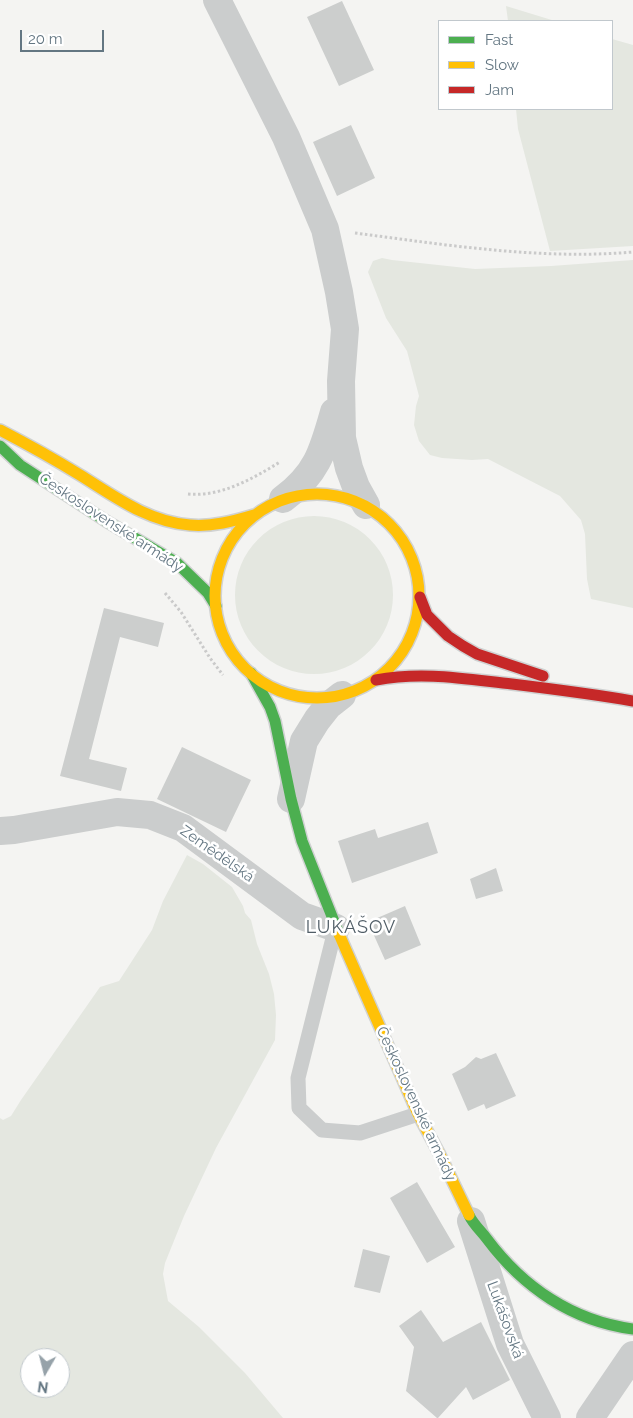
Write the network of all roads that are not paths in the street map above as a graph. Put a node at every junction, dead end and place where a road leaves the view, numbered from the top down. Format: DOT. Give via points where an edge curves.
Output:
graph roads {
  1 [pos="217,0"];
  2 [pos="341,381"];
  3 [pos="0,430"];
  4 [pos="0,446"];
  5 [pos="283,499"];
  6 [pos="366,505"];
  7 [pos="254,515"];
  8 [pos="420,597"];
  9 [pos="216,606"];
  10 [pos="251,673"];
  11 [pos="376,680"];
  12 [pos="342,695"];
  13 [pos="599,695"];
  14 [pos="633,701"];
  15 [pos="291,799"];
  16 [pos="0,831"];
  17 [pos="336,928"];
  18 [pos="418,1114"];
  19 [pos="471,1219"];
  20 [pos="633,1329"];
  21 [pos="633,1355"];
  22 [pos="547,1418"];
  23 [pos="590,1418"];
  1 -- 2 [label="street" via="286,137 325,229 345,328"];
  2 -- 5 [label="street" via="319,458 304,482"];
  2 -- 6 [label="street" via="345,453 356,487"];
  3 -- 7 [label="street, Československé armády" via="137,510 160,519 207,525"];
  4 -- 9 [label="street, Československé armády" via="20,465 177,563 198,582"];
  5 -- 6 [label="street, Československé armády" via="325,494 346,497"];
  5 -- 7 [label="street, Československé armády"];
  6 -- 8 [label="street, Československé armády" via="388,522 406,544 416,569"];
  7 -- 9 [label="street, Československé armády" via="236,533 223,556 216,581"];
  8 -- 11 [label="street, Československé armády" via="417,621 408,644 394,664"];
  8 -- 13 [label="street" via="427,615 437,626 477,654"];
  9 -- 10 [label="street, Československé armády" via="221,631 233,654"];
  10 -- 12 [label="street, Československé armády" via="271,687 294,695 318,698"];
  10 -- 15 [label="street, Československé armády" via="275,721"];
  11 -- 12 [label="street, Československé armády"];
  11 -- 13 [label="street" via="425,674"];
  12 -- 15 [label="street, Československé armády" via="328,706 304,741"];
  13 -- 14 [label="street"];
  15 -- 17 [label="street, Československé armády" via="302,841"];
  16 -- 17 [label="street, Zemědělská" via="117,812 150,815 183,828 302,916"];
  17 -- 18 [label="street, Československé armády"];
  17 -- 18 [label="lane" via="298,1078 299,1108 322,1130 360,1133"];
  18 -- 19 [label="street, Československé armády"];
  19 -- 20 [label="street, Československé armády" via="502,1259 550,1299 586,1318"];
  19 -- 22 [label="street, Lukášovská" via="510,1344"];
  21 -- 23 [label="street"];
}
